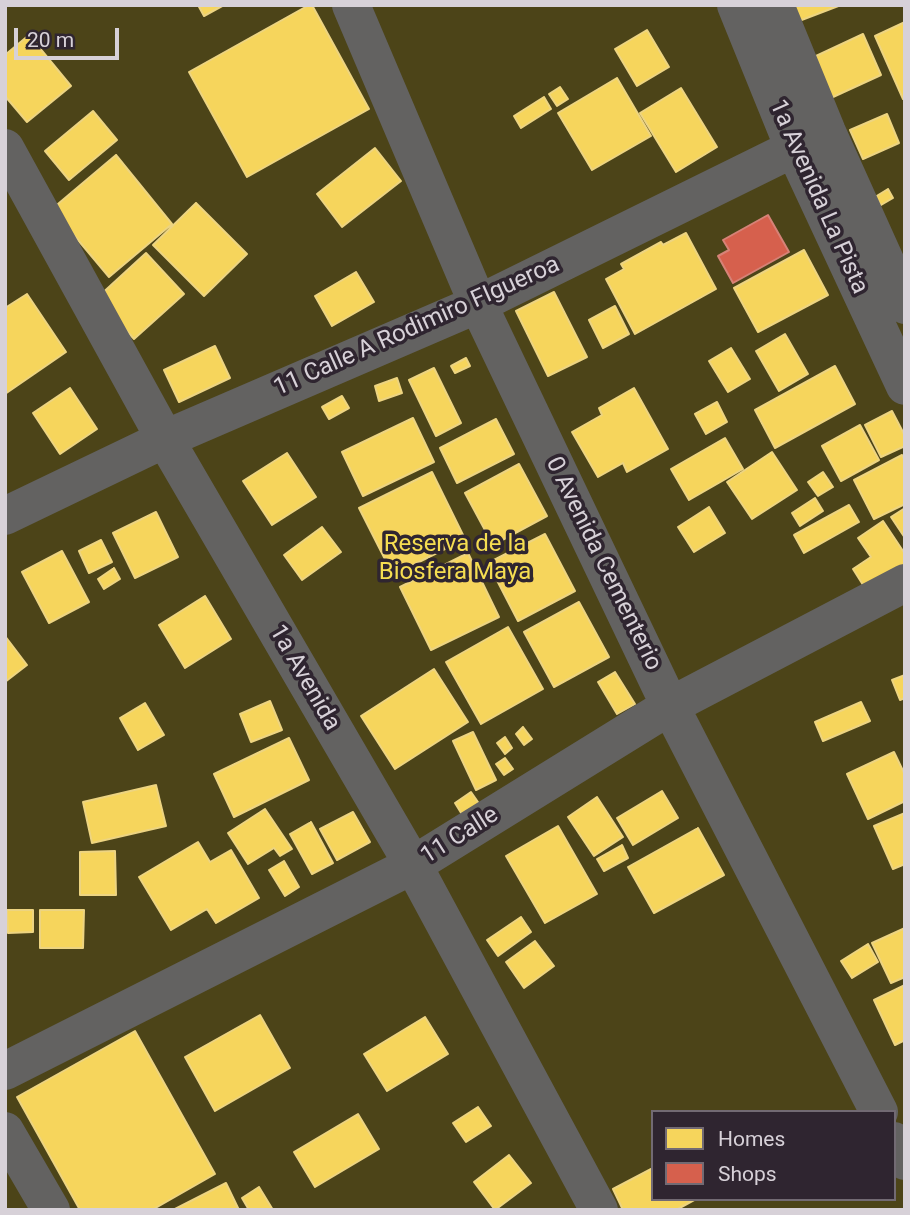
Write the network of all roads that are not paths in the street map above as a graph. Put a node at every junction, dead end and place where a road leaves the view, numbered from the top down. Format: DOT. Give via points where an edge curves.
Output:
graph roads {
  1 [pos="351,5"];
  2 [pos="736,5"];
  3 [pos="775,5"];
  4 [pos="810,140"];
  5 [pos="5,148"];
  6 [pos="478,304"];
  7 [pos="905,305"];
  8 [pos="905,386"];
  9 [pos="165,439"];
  10 [pos="5,516"];
  11 [pos="905,583"];
  12 [pos="670,706"];
  13 [pos="413,865"];
  14 [pos="5,1071"];
  15 [pos="878,1110"];
  16 [pos="5,1131"];
  17 [pos="896,1145"];
  18 [pos="905,1161"];
  19 [pos="51,1210"];
  20 [pos="600,1210"];
  1 -- 6 [label="street, 0 Avenida Cementerio"];
  2 -- 4 [label="street, 1a Avenida La Pista"];
  3 -- 4 [label="street, 1a Avenida La Pista"];
  4 -- 6 [label="street, 11 Calle A Rodimiro FIgueroa"];
  4 -- 7 [label="street, 1a Avenida La Pista"];
  4 -- 8 [label="street, 1a Avenida La Pista"];
  5 -- 9 [label="street, 1a Avenida"];
  6 -- 9 [label="street, 11 Calle A Rodimiro FIgueroa"];
  6 -- 12 [label="street, 0 Avenida Cementerio"];
  9 -- 10 [label="street, 11 Calle A Rodimiro FIgueroa"];
  9 -- 13 [label="street, 1a Avenida"];
  11 -- 12 [label="street, 11 Calle"];
  12 -- 13 [label="street, 11 Calle"];
  12 -- 15 [label="street, 0 Avenida Cementerio"];
  13 -- 14 [label="street, 11 Calle"];
  13 -- 20 [label="street, 1a Avenida"];
  16 -- 19 [label="street"];
  17 -- 18 [label="street"];
}
